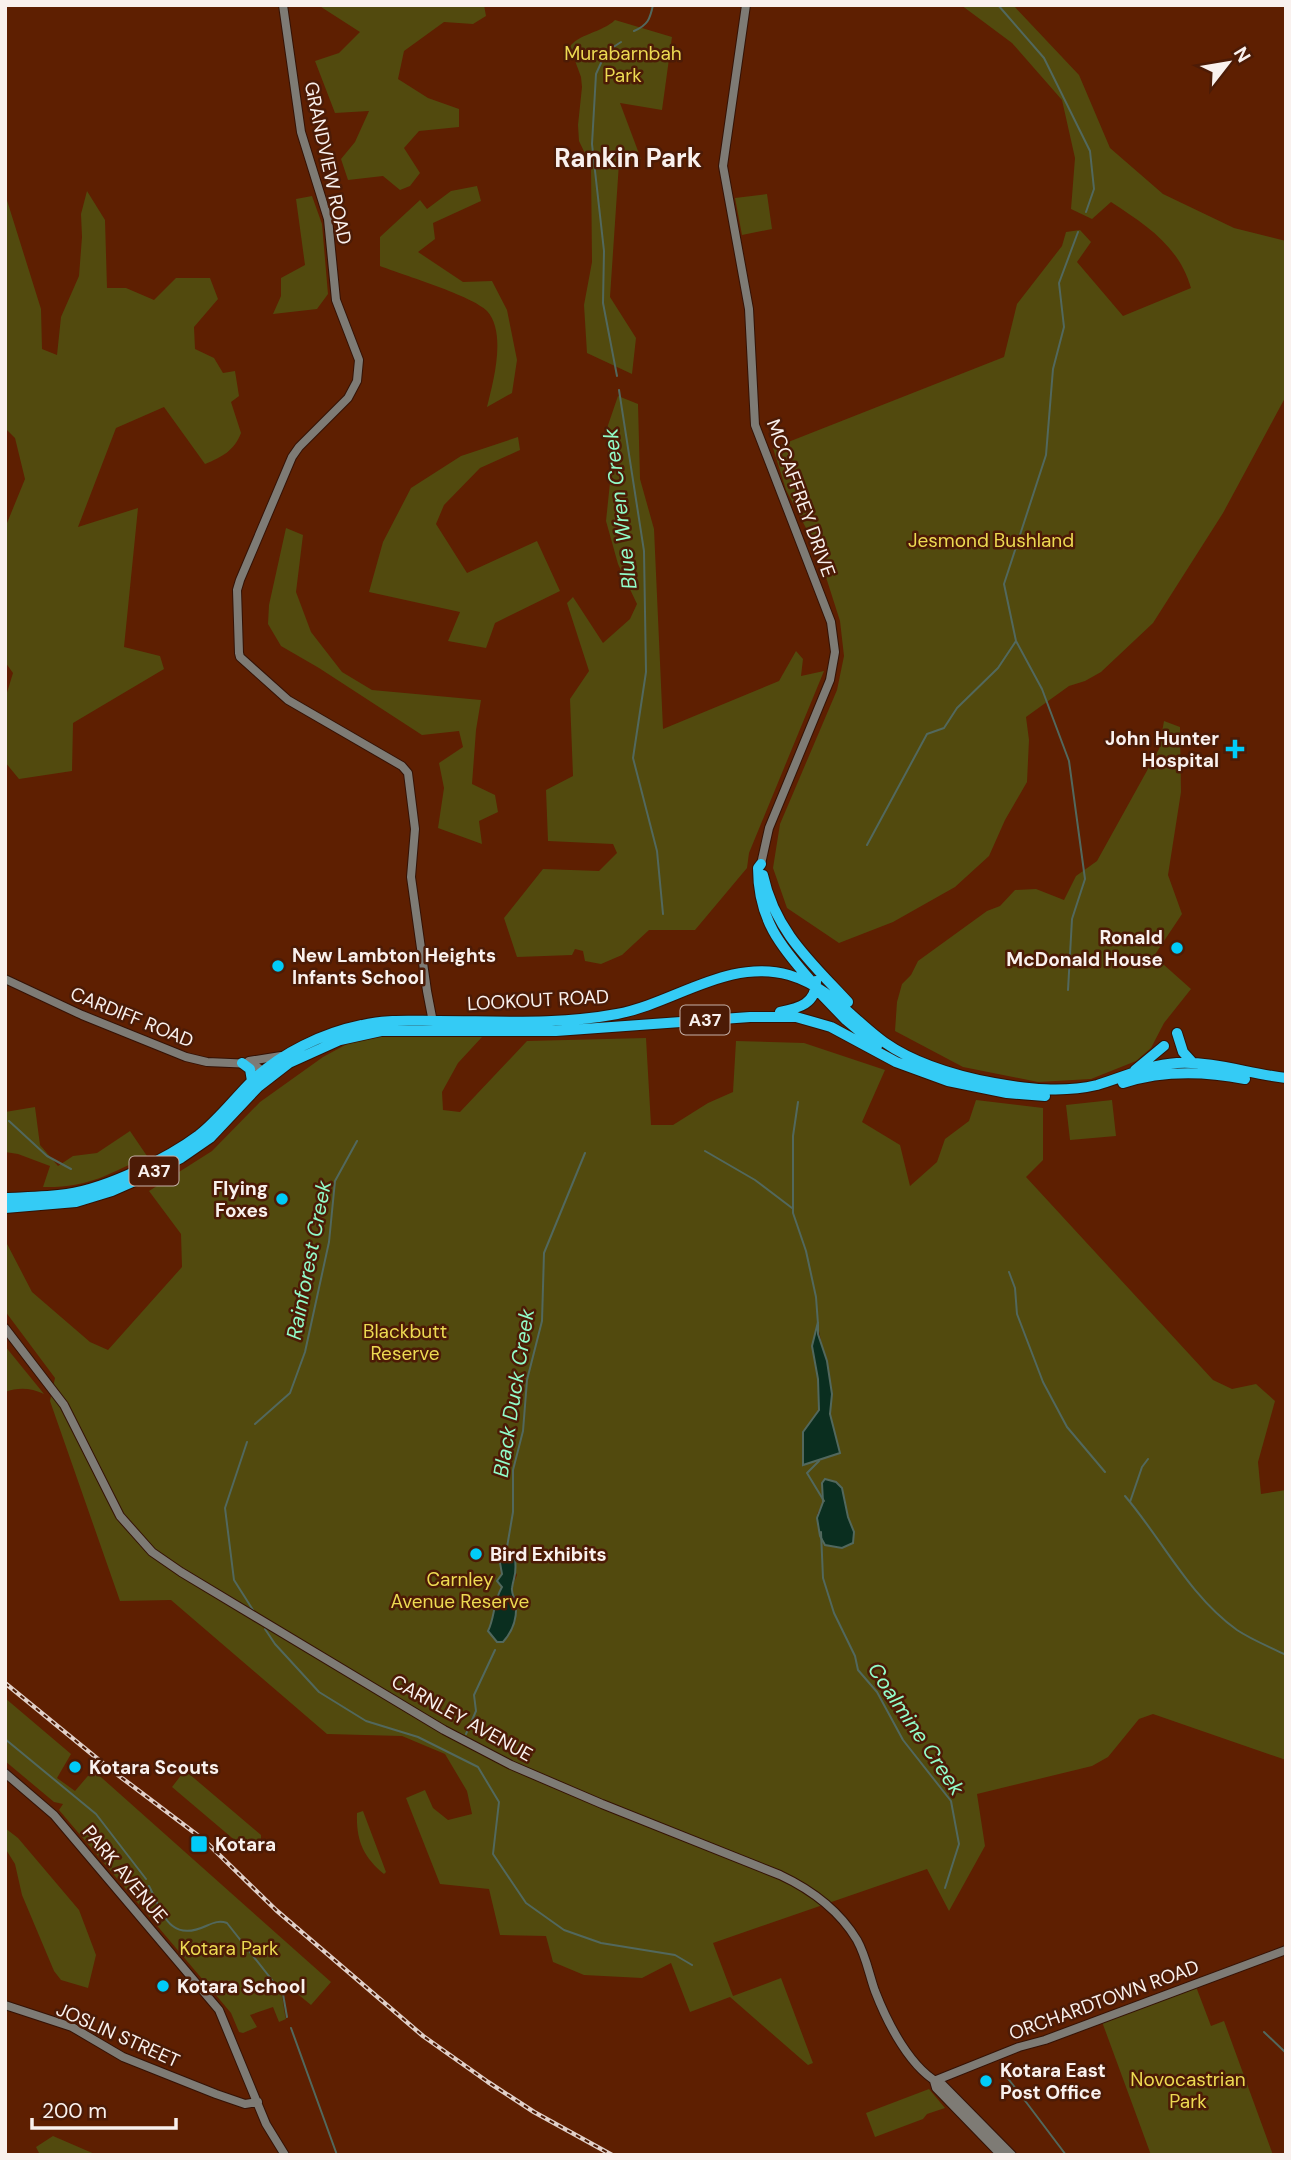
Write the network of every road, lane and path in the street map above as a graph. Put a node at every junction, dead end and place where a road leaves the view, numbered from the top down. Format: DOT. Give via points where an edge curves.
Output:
graph roads {
  1 [pos="283,5"];
  2 [pos="746,5"];
  3 [pos="761,864"];
  4 [pos="782,946"];
  5 [pos="760,971"];
  6 [pos="793,976"];
  7 [pos="5,979"];
  8 [pos="816,987"];
  9 [pos="806,1004"];
  10 [pos="750,1017"];
  11 [pos="433,1021"];
  12 [pos="444,1031"];
  13 [pos="1177,1033"];
  14 [pos="873,1034"];
  15 [pos="1164,1046"];
  16 [pos="289,1054"];
  17 [pos="242,1063"];
  18 [pos="911,1063"];
  19 [pos="1194,1063"];
  20 [pos="1133,1072"];
  21 [pos="267,1073"];
  22 [pos="1286,1079"];
  23 [pos="252,1081"];
  24 [pos="1286,1084"];
  25 [pos="5,1198"];
  26 [pos="5,1208"];
  27 [pos="5,1328"];
  28 [pos="5,1773"];
  29 [pos="1286,1950"];
  30 [pos="5,2005"];
  31 [pos="952,2074"];
  32 [pos="934,2081"];
  33 [pos="950,2092"];
  34 [pos="258,2102"];
  35 [pos="285,2155"];
  36 [pos="1001,2155"];
  37 [pos="1013,2155"];
  1 -- 11 [label="main road, GRANDVIEW ROAD" via="301,132 328,219 335,300 357,350 359,367 348,398 294,454 240,580 239,653 288,700 408,773 415,829 411,877"];
  2 -- 3 [label="main road, MCCAFFREY DRIVE" via="723,166 749,309 755,425 831,622 835,652 830,680 769,828"];
  3 -- 4 [label="highway" via="761,903"];
  3 -- 8 [label="highway" via="770,911 814,976"];
  3 -- 14 [label="highway" via="770,902 784,929 873,1028"];
  4 -- 5 [label="highway" via="783,963"];
  4 -- 8 [label="highway"];
  5 -- 6 [label="highway, LOOKOUT ROAD"];
  5 -- 11 [label="highway, LOOKOUT ROAD / A37" via="728,975 648,1006 600,1017"];
  6 -- 8 [label="highway, LOOKOUT ROAD"];
  6 -- 9 [label="highway" via="809,990"];
  7 -- 17 [label="main road, CARDIFF ROAD" via="186,1057"];
  8 -- 9 [label="highway"];
  8 -- 14 [label="highway, LOOKOUT ROAD" via="841,1003"];
  8 -- 18 [label="highway" via="864,1036"];
  9 -- 10 [label="highway"];
  10 -- 12 [label="highway, LOOKOUT ROAD / A37" via="556,1031"];
  10 -- 18 [label="highway, LOOKOUT ROAD / A37" via="816,1021 888,1058"];
  11 -- 12 [label="main road"];
  11 -- 16 [label="highway, LOOKOUT ROAD / A37" via="365,1024"];
  12 -- 21 [label="highway, LOOKOUT ROAD / A37" via="352,1036"];
  13 -- 19 [label="highway" via="1183,1052"];
  14 -- 18 [label="highway, LOOKOUT ROAD"];
  15 -- 20 [label="highway"];
  16 -- 17 [label="main road"];
  16 -- 21 [label="highway, LOOKOUT ROAD / A37"];
  17 -- 21 [label="main road, CARDIFF ROAD" via="257,1065"];
  17 -- 23 [label="highway" via="250,1069"];
  18 -- 20 [label="highway, LOOKOUT ROAD / A37" via="1043,1090 1088,1087"];
  18 -- 24 [label="highway, LOOKOUT ROAD / A37" via="975,1088 1032,1096 1086,1094 1181,1072"];
  19 -- 20 [label="highway, LOOKOUT ROAD / A37"];
  19 -- 22 [label="highway, LOOKOUT ROAD / A37"];
  21 -- 23 [label="highway, A37"];
  21 -- 26 [label="highway, A37" via="210,1138 159,1169 76,1202"];
  23 -- 25 [label="highway, A37" via="201,1133 130,1173 71,1194"];
  27 -- 32 [label="main road, CARNLEY AVENUE" via="64,1405 120,1516 159,1557 478,1749 590,1800 780,1875 813,1893 841,1917 858,1942 887,2019"];
  28 -- 34 [label="main road, PARK AVENUE" via="54,1815 216,2005"];
  29 -- 31 [label="main road, ORCHARDTOWN ROAD"];
  30 -- 34 [label="main road, JOSLIN STREET" via="72,2028 123,2057 216,2094 246,2104"];
  31 -- 32 [label="main road, ORCHARDTOWN ROAD"];
  31 -- 33 [label="main road"];
  32 -- 33 [label="main road, CARNLEY AVENUE"];
  32 -- 36 [label="main road, CARNLEY AVENUE" via="937,2090"];
  33 -- 37 [label="main road, CARNLEY AVENUE"];
  34 -- 35 [label="main road, PARK AVENUE"];
}
